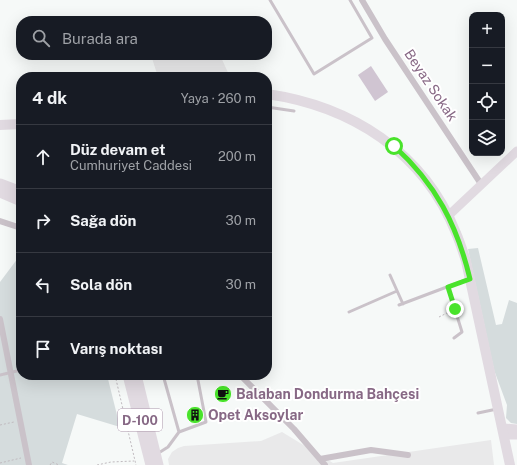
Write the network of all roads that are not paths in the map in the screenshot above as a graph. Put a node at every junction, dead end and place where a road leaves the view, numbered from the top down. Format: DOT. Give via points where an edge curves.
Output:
graph roads {
  1 [pos="270,0"];
  2 [pos="350,0"];
  3 [pos="362,0"];
  4 [pos="272,95"];
  5 [pos="272,108"];
  6 [pos="294,111"];
  7 [pos="16,124"];
  8 [pos="0,125"];
  9 [pos="517,151"];
  10 [pos="0,184"];
  11 [pos="481,184"];
  12 [pos="16,190"];
  13 [pos="0,192"];
  14 [pos="16,198"];
  15 [pos="448,216"];
  16 [pos="0,221"];
  17 [pos="16,226"];
  18 [pos="390,275"];
  19 [pos="470,279"];
  20 [pos="448,287"];
  21 [pos="397,291"];
  22 [pos="349,312"];
  23 [pos="0,319"];
  24 [pos="454,338"];
  25 [pos="16,372"];
  26 [pos="11,373"];
  27 [pos="0,375"];
  28 [pos="129,380"];
  29 [pos="137,380"];
  30 [pos="164,380"];
  31 [pos="198,380"];
  32 [pos="245,380"];
  33 [pos="498,409"];
  34 [pos="478,413"];
  35 [pos="517,428"];
  36 [pos="503,431"];
  37 [pos="179,432"];
  38 [pos="517,435"];
  39 [pos="408,455"];
  40 [pos="320,459"];
  41 [pos="157,460"];
  42 [pos="29,465"];
  43 [pos="151,465"];
  44 [pos="325,465"];
  45 [pos="510,465"];
  1 -- 2 [label="lane" via="314,74 372,38"];
  3 -- 11 [label="street, Beyaz Sokak"];
  4 -- 15 [label="main road" via="320,106 382,137 412,163 430,185"];
  5 -- 6 [label="lane"];
  7 -- 8 [label="main road"];
  9 -- 11 [label="street"];
  10 -- 12 [label="highway"];
  11 -- 15 [label="street"];
  13 -- 14 [label="highway"];
  15 -- 19 [label="main road" via="461,246"];
  16 -- 17 [label="street"];
  18 -- 21 [label="lane"];
  19 -- 20 [label="lane"];
  19 -- 33 [label="main road"];
  20 -- 21 [label="lane" via="401,304"];
  20 -- 24 [label="lane" via="462,332"];
  21 -- 22 [label="lane"];
  23 -- 26 [label="street"];
  25 -- 26 [label="lane"];
  26 -- 27 [label="lane"];
  26 -- 42 [label="street"];
  28 -- 43 [label="highway, D-100"];
  29 -- 41 [label="highway, D-100"];
  30 -- 37 [label="lane"];
  31 -- 37 [label="lane" via="206,422"];
  32 -- 40 [label="street"];
  33 -- 34 [label="lane"];
  33 -- 36 [label="main road"];
  35 -- 36 [label="street"];
  36 -- 38 [label="street"];
  36 -- 45 [label="main road"];
  37 -- 41 [label="lane"];
  39 -- 40 [label="street" via="371,450"];
  40 -- 44 [label="street"];
}
